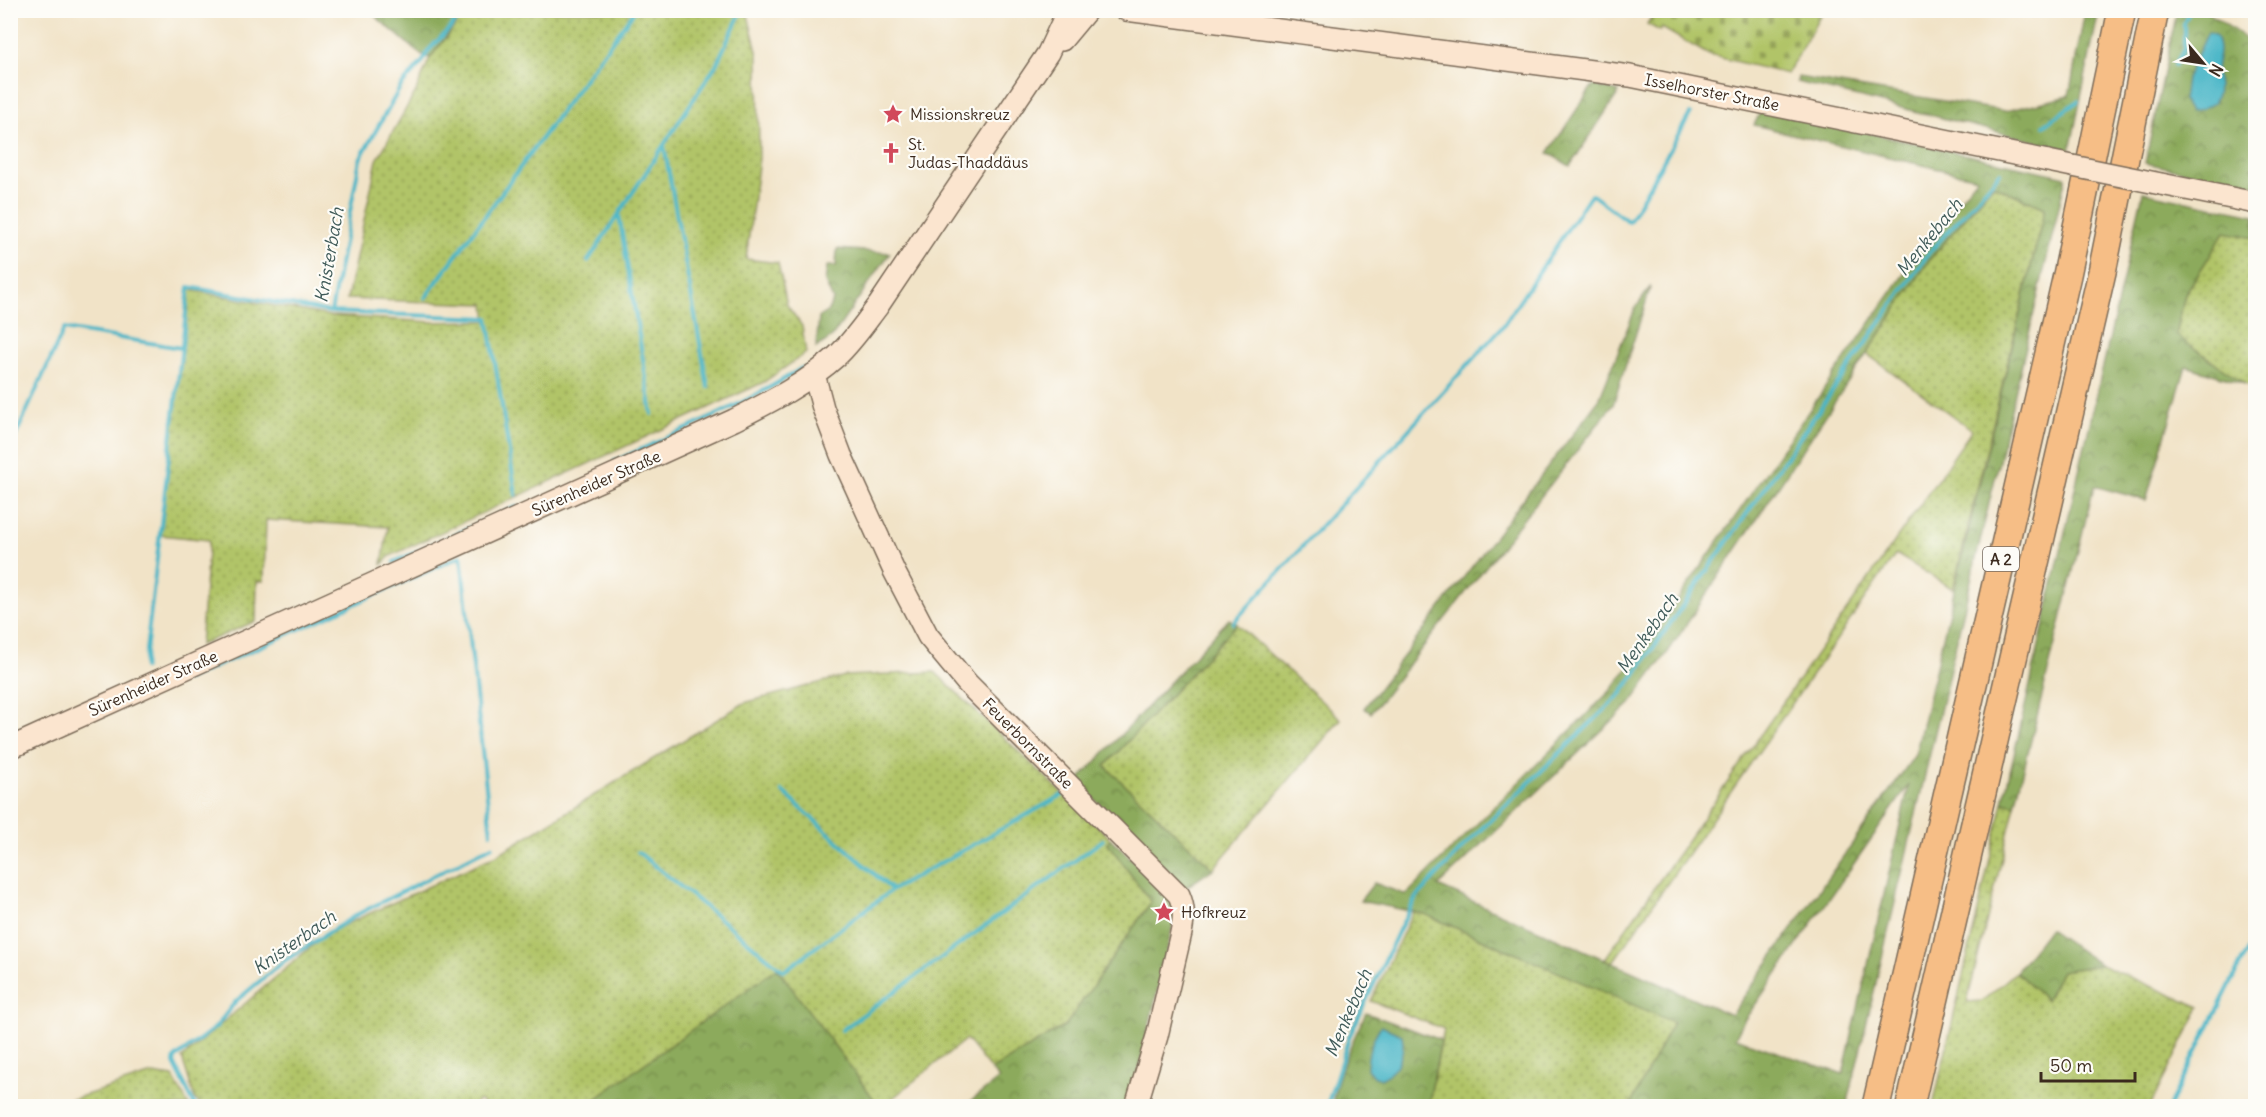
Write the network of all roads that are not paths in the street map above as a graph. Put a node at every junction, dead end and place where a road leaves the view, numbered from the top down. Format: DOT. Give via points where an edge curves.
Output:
graph roads {
  1 [pos="1068,10"];
  2 [pos="1087,10"];
  3 [pos="1126,10"];
  4 [pos="2122,10"];
  5 [pos="2155,10"];
  6 [pos="1159,12"];
  7 [pos="1048,53"];
  8 [pos="2256,203"];
  9 [pos="814,374"];
  10 [pos="10,748"];
  11 [pos="1136,1107"];
  12 [pos="1876,1107"];
  13 [pos="1910,1107"];
  1 -- 7 [label="street, Sürenheider Straße"];
  2 -- 7 [label="street, Sürenheider Straße"];
  3 -- 6 [label="street, Isselhorster Straße"];
  4 -- 12 [label="highway, A 2" via="2064,286"];
  5 -- 13 [label="highway, A 2" via="2102,272"];
  6 -- 8 [label="street, Isselhorster Straße, bridge" via="1629,76"];
  7 -- 9 [label="street, Sürenheider Straße" via="857,335"];
  9 -- 10 [label="street, Sürenheider Straße" via="734,420"];
  9 -- 11 [label="street, Feuerbornstraße" via="841,455 928,636 967,683 1179,895 1183,904 1185,918"];
}
